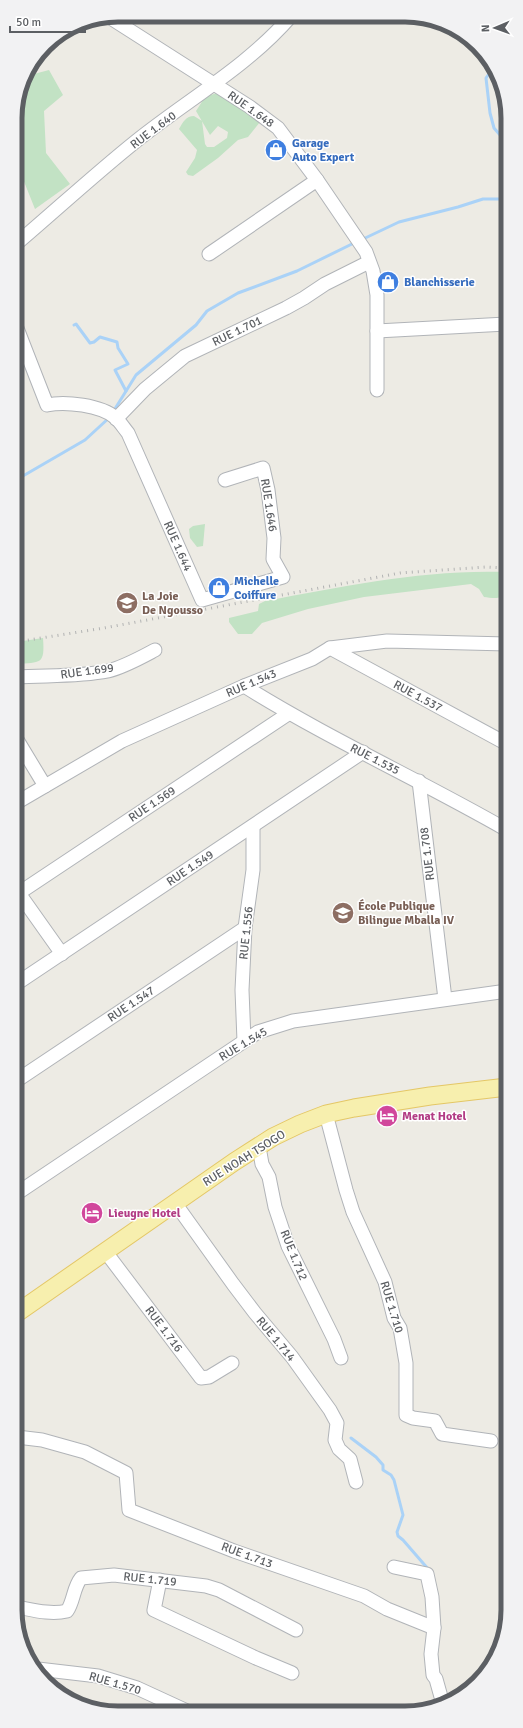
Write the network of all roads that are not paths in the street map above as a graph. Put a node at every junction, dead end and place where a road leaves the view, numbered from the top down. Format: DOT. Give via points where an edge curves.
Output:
graph roads {
  1 [pos="117,22"];
  2 [pos="285,22"];
  3 [pos="215,84"];
  4 [pos="317,180"];
  5 [pos="22,239"];
  6 [pos="209,254"];
  7 [pos="370,262"];
  8 [pos="501,324"];
  9 [pos="377,331"];
  10 [pos="22,341"];
  11 [pos="377,390"];
  12 [pos="113,416"];
  13 [pos="225,480"];
  14 [pos="283,577"];
  15 [pos="501,646"];
  16 [pos="330,648"];
  17 [pos="155,650"];
  18 [pos="22,676"];
  19 [pos="244,686"];
  20 [pos="288,714"];
  21 [pos="501,741"];
  22 [pos="22,748"];
  23 [pos="363,752"];
  24 [pos="419,781"];
  25 [pos="45,786"];
  26 [pos="22,799"];
  27 [pos="253,826"];
  28 [pos="501,827"];
  29 [pos="22,890"];
  30 [pos="22,900"];
  31 [pos="245,928"];
  32 [pos="62,954"];
  33 [pos="22,980"];
  34 [pos="501,992"];
  35 [pos="445,999"];
  36 [pos="244,1041"];
  37 [pos="22,1077"];
  38 [pos="501,1088"];
  39 [pos="326,1114"];
  40 [pos="258,1147"];
  41 [pos="22,1190"];
  42 [pos="175,1203"];
  43 [pos="105,1251"];
  44 [pos="22,1309"];
  45 [pos="341,1358"];
  46 [pos="232,1363"];
  47 [pos="22,1438"];
  48 [pos="491,1441"];
  49 [pos="356,1482"];
  50 [pos="394,1567"];
  51 [pos="160,1580"];
  52 [pos="22,1608"];
  53 [pos="434,1628"];
  54 [pos="296,1630"];
  55 [pos="43,1671"];
  56 [pos="292,1673"];
  57 [pos="442,1699"];
  58 [pos="176,1706"];
  1 -- 3 [label="street, RUE 1.648"];
  2 -- 3 [label="street, RUE 1.640" via="252,54"];
  3 -- 4 [label="street, RUE 1.648" via="250,106 278,128"];
  3 -- 5 [label="street, RUE 1.640" via="136,141"];
  4 -- 6 [label="street"];
  4 -- 7 [label="street, RUE 1.648" via="366,252"];
  7 -- 9 [label="street, RUE 1.648" via="377,295"];
  7 -- 12 [label="street, RUE 1.701" via="325,284 286,308 185,356"];
  8 -- 9 [label="street"];
  9 -- 11 [label="street, RUE 1.648"];
  10 -- 12 [label="street" via="47,405 68,404 98,409"];
  12 -- 14 [label="street, RUE 1.644" via="128,433 202,600"];
  13 -- 14 [label="street, RUE 1.646" via="263,468 274,538 273,558"];
  15 -- 16 [label="street, RUE 1.543" via="387,641"];
  16 -- 19 [label="street, RUE 1.543" via="312,659"];
  16 -- 21 [label="street, RUE 1.537"];
  17 -- 18 [label="street, RUE 1.699" via="108,671 65,676"];
  19 -- 20 [label="street, RUE 1.535"];
  19 -- 25 [label="street, RUE 1.543" via="122,741"];
  20 -- 23 [label="street, RUE 1.535"];
  20 -- 29 [label="street, RUE 1.569"];
  22 -- 25 [label="street"];
  23 -- 24 [label="street, RUE 1.535"];
  23 -- 27 [label="street, RUE 1.549"];
  24 -- 28 [label="street, RUE 1.535"];
  24 -- 35 [label="street, RUE 1.708"];
  25 -- 26 [label="street, RUE 1.543"];
  27 -- 31 [label="street, RUE 1.556" via="253,870"];
  27 -- 32 [label="street, RUE 1.549"];
  30 -- 32 [label="street"];
  31 -- 36 [label="street, RUE 1.556" via="242,990"];
  31 -- 37 [label="street, RUE 1.547"];
  32 -- 33 [label="street, RUE 1.549"];
  34 -- 35 [label="street, RUE 1.545"];
  35 -- 36 [label="street, RUE 1.545" via="293,1021 258,1032"];
  36 -- 41 [label="street, RUE 1.545"];
  38 -- 39 [label="main road, RUE NOAH TSOGO" via="389,1102"];
  39 -- 40 [label="main road, RUE NOAH TSOGO" via="300,1124"];
  39 -- 48 [label="street, RUE 1.710" via="353,1212 385,1282 390,1304 400,1328 406,1363 406,1415 435,1421 442,1434"];
  40 -- 42 [label="main road, RUE NOAH TSOGO"];
  40 -- 45 [label="street, RUE 1.712" via="288,1246"];
  42 -- 43 [label="main road, RUE NOAH TSOGO"];
  42 -- 49 [label="street, RUE 1.714" via="246,1302 330,1410 337,1423 335,1440 339,1449 350,1459"];
  43 -- 44 [label="main road, RUE NOAH TSOGO"];
  43 -- 46 [label="street, RUE 1.716" via="201,1378 209,1377"];
  47 -- 53 [label="street, RUE 1.713" via="42,1440 85,1452 126,1473 129,1510 234,1551 364,1596 387,1609"];
  50 -- 53 [label="street" via="427,1574 432,1597"];
  51 -- 52 [label="street, RUE 1.719" via="114,1575 81,1578 67,1611 47,1612"];
  51 -- 54 [label="street, RUE 1.719" via="219,1590"];
  51 -- 56 [label="street" via="154,1610"];
  53 -- 57 [label="street" via="431,1654 433,1675"];
  55 -- 58 [label="street, RUE 1.570" via="98,1676 137,1688"];
}
